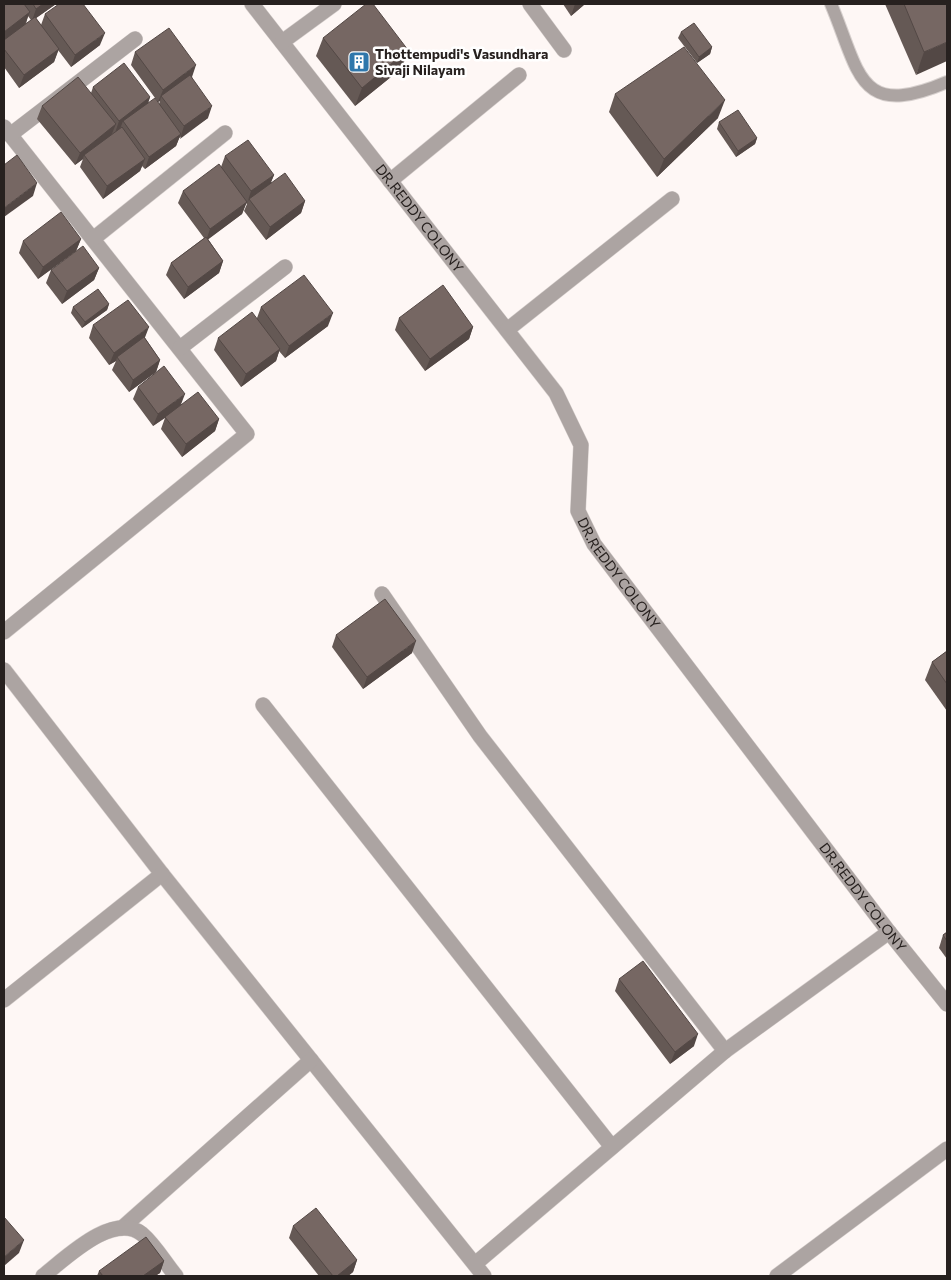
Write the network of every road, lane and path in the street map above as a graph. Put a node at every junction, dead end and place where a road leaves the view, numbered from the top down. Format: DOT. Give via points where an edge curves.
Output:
graph roads {
  1 [pos="252,4"];
  2 [pos="334,4"];
  3 [pos="530,4"];
  4 [pos="831,4"];
  5 [pos="136,38"];
  6 [pos="282,42"];
  7 [pos="564,50"];
  8 [pos="519,75"];
  9 [pos="947,82"];
  10 [pos="7,131"];
  11 [pos="225,133"];
  12 [pos="390,181"];
  13 [pos="672,199"];
  14 [pos="93,239"];
  15 [pos="285,267"];
  16 [pos="507,330"];
  17 [pos="180,348"];
  18 [pos="382,594"];
  19 [pos="4,632"];
  20 [pos="4,670"];
  21 [pos="263,705"];
  22 [pos="162,874"];
  23 [pos="889,932"];
  24 [pos="4,1000"];
  25 [pos="947,1004"];
  26 [pos="725,1052"];
  27 [pos="311,1060"];
  28 [pos="612,1147"];
  29 [pos="947,1149"];
  30 [pos="122,1228"];
  31 [pos="479,1270"];
  32 [pos="44,1276"];
  33 [pos="176,1276"];
  34 [pos="777,1276"];
  1 -- 6 [label="street, DR.REDDY COLONY"];
  2 -- 6 [label="street"];
  3 -- 7 [label="street"];
  4 -- 9 [label="lane" via="863,82 874,92 888,97 904,96"];
  5 -- 10 [label="street"];
  6 -- 12 [label="street, DR.REDDY COLONY"];
  8 -- 12 [label="street"];
  10 -- 14 [label="street"];
  11 -- 14 [label="street"];
  12 -- 16 [label="street, DR.REDDY COLONY"];
  13 -- 16 [label="street"];
  14 -- 17 [label="street"];
  15 -- 17 [label="street"];
  16 -- 23 [label="street, DR.REDDY COLONY" via="556,394 581,445 578,511 594,544"];
  17 -- 19 [label="street" via="247,434"];
  18 -- 26 [label="street" via="480,736"];
  20 -- 22 [label="street"];
  21 -- 28 [label="street"];
  22 -- 24 [label="street"];
  22 -- 27 [label="street"];
  23 -- 25 [label="street, DR.REDDY COLONY"];
  23 -- 26 [label="street"];
  26 -- 28 [label="street"];
  27 -- 30 [label="street"];
  27 -- 31 [label="street"];
  28 -- 31 [label="street"];
  29 -- 34 [label="street"];
  30 -- 32 [label="street" via="100,1233"];
  30 -- 33 [label="street" via="141,1233"];
}
